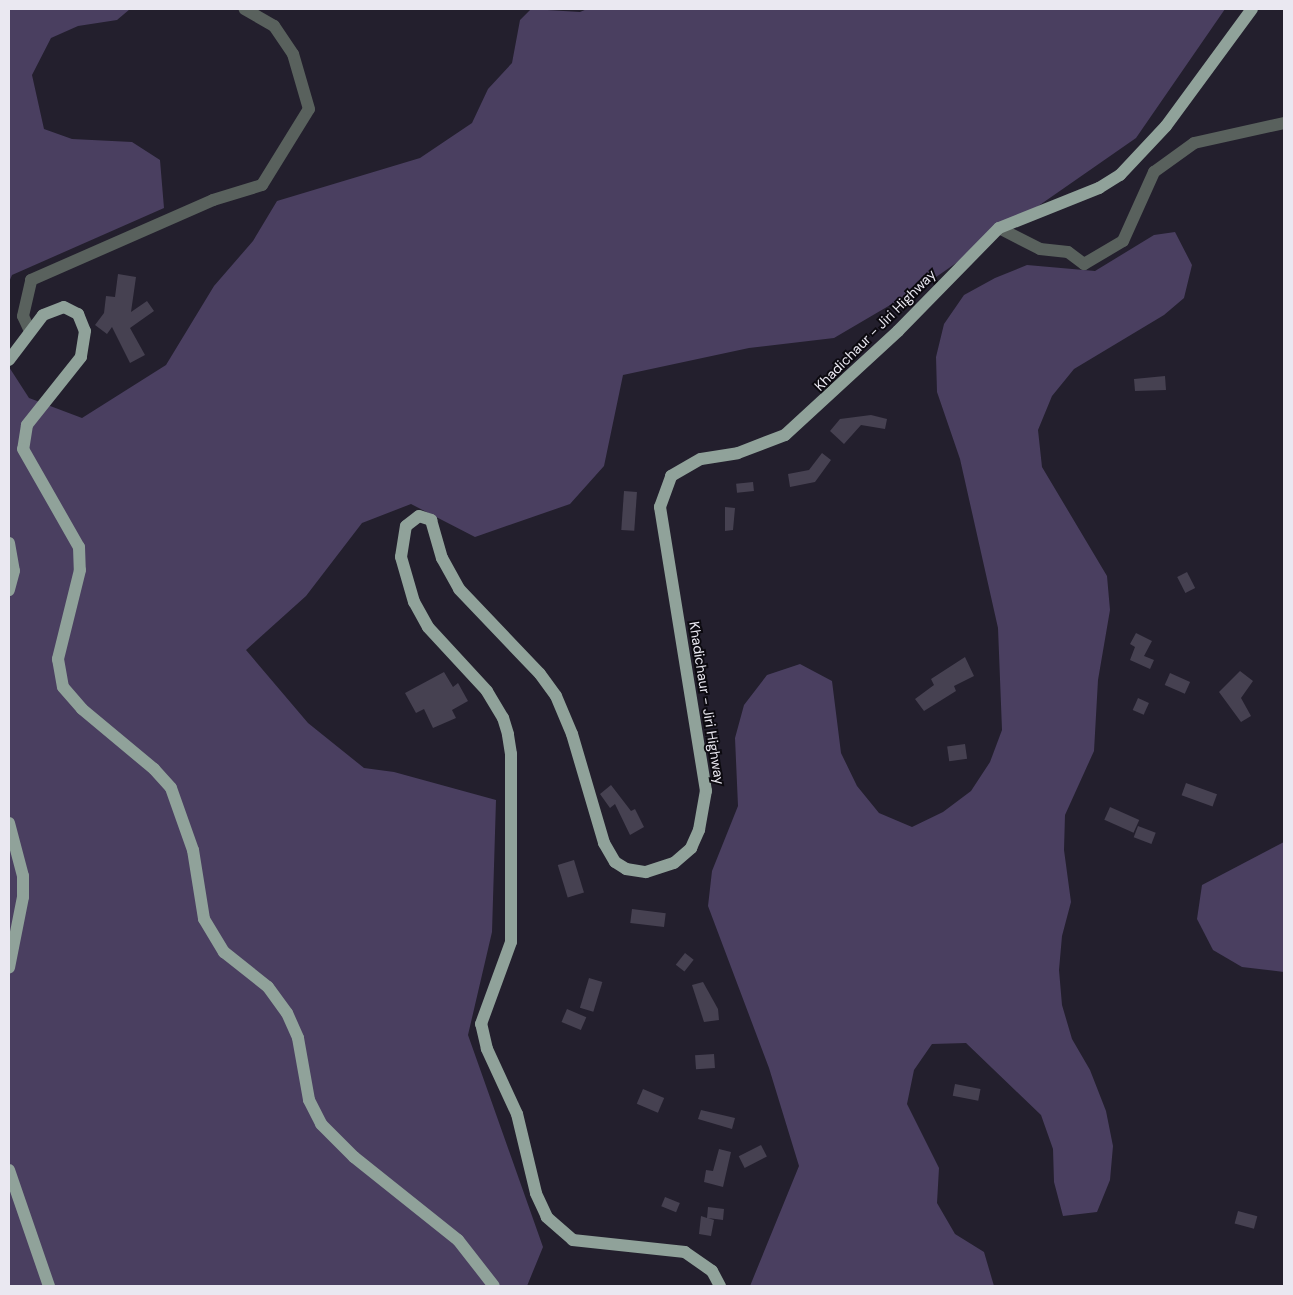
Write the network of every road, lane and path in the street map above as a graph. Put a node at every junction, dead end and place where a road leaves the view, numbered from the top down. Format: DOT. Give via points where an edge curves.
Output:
graph roads {
  1 [pos="244,9"];
  2 [pos="1252,9"];
  3 [pos="1284,123"];
  4 [pos="999,228"];
  5 [pos="29,329"];
  6 [pos="9,360"];
  7 [pos="9,543"];
  8 [pos="9,590"];
  9 [pos="9,823"];
  10 [pos="9,968"];
  11 [pos="9,1170"];
  12 [pos="49,1286"];
  13 [pos="494,1286"];
  14 [pos="720,1286"];
  1 -- 5 [label="street" via="274,26 293,54 310,109 262,184 213,200 32,280 23,316"];
  2 -- 4 [label="main road, Khadichaur - Jiri Highway" via="1166,126 1120,175 1099,188"];
  3 -- 4 [label="street" via="1194,143 1154,172 1123,241 1084,264 1068,252 1040,249"];
  4 -- 14 [label="main road, Khadichaur - Jiri Highway" via="898,331 785,435 738,453 701,459 671,476 660,507 706,791 699,830 691,848 674,863 646,872 626,869 614,862 604,842 572,734 556,696 540,674 459,589 442,558 431,520 419,516 411,520 403,535 401,557 414,602 428,627 498,707 509,740 511,942 508,959 483,1011 482,1033 517,1114 536,1194 547,1217 573,1240 685,1252 712,1272"];
  5 -- 6 [label="main road"];
  5 -- 13 [label="main road" via="43,315 64,307 78,314 85,331 81,357 27,424 23,449 80,547 80,570 58,659 63,687 82,709 154,769 171,788 193,850 204,919 224,952 268,987 287,1013 298,1038 309,1100 321,1124 347,1151 458,1240"];
  7 -- 8 [label="main road" via="14,571"];
  9 -- 10 [label="main road" via="21,860 23,883"];
  11 -- 12 [label="main road"];
}
